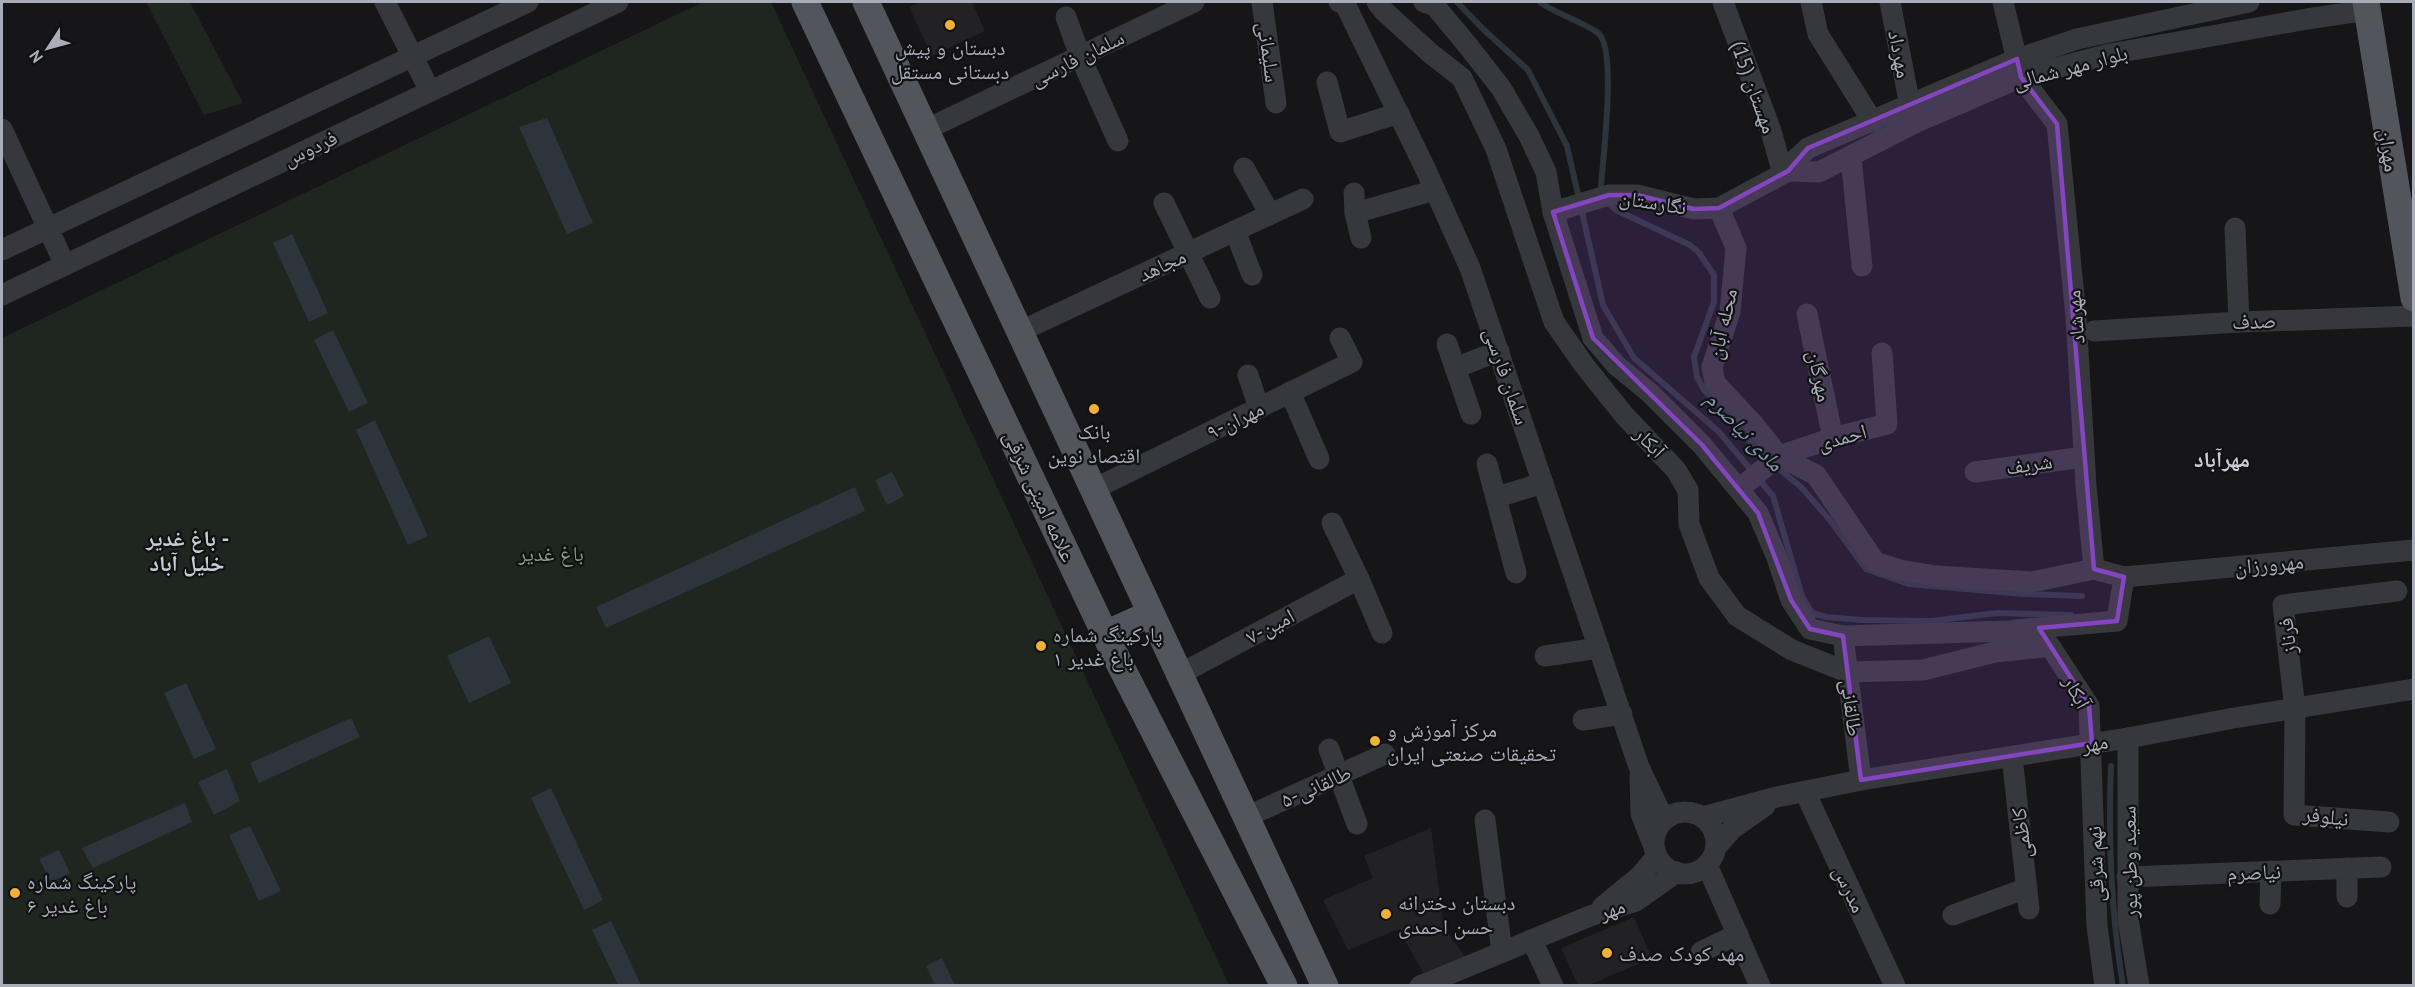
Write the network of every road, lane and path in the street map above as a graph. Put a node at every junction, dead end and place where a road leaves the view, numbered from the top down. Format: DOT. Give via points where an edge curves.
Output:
graph roads {
  1 [pos="385,2"];
  2 [pos="528,2"];
  3 [pos="618,2"];
  4 [pos="805,2"];
  5 [pos="866,2"];
  6 [pos="1194,2"];
  7 [pos="1262,2"];
  8 [pos="1344,2"];
  9 [pos="1377,2"];
  10 [pos="1424,2"];
  11 [pos="1723,2"];
  12 [pos="1811,2"];
  13 [pos="1890,2"];
  14 [pos="2003,2"];
  15 [pos="2249,2"];
  16 [pos="2366,6"];
  17 [pos="1170,7"];
  18 [pos="1066,17"];
  19 [pos="1080,56"];
  20 [pos="412,57"];
  21 [pos="2019,68"];
  22 [pos="1327,82"];
  23 [pos="430,91"];
  24 [pos="1276,103"];
  25 [pos="1910,106"];
  26 [pos="1399,113"];
  27 [pos="1873,122"];
  28 [pos="2,129"];
  29 [pos="927,129"];
  30 [pos="1118,141"];
  31 [pos="1851,157"];
  32 [pos="10,166"];
  33 [pos="1244,168"];
  34 [pos="1786,172"];
  35 [pos="1435,190"];
  36 [pos="1303,199"];
  37 [pos="1164,203"];
  38 [pos="1719,208"];
  39 [pos="1553,212"];
  40 [pos="1270,214"];
  41 [pos="48,228"];
  42 [pos="2235,228"];
  43 [pos="1235,231"];
  44 [pos="1361,238"];
  45 [pos="2,250"];
  46 [pos="1189,252"];
  47 [pos="65,265"];
  48 [pos="1862,266"];
  49 [pos="1252,275"];
  50 [pos="2,295"];
  51 [pos="1210,298"];
  52 [pos="2414,298"];
  53 [pos="1807,314"];
  54 [pos="2414,316"];
  55 [pos="2239,322"];
  56 [pos="1021,331"];
  57 [pos="2094,331"];
  58 [pos="1340,338"];
  59 [pos="1448,344"];
  60 [pos="1499,351"];
  61 [pos="1882,353"];
  62 [pos="1455,368"];
  63 [pos="1248,375"];
  64 [pos="1290,392"];
  65 [pos="1259,408"];
  66 [pos="1471,414"];
  67 [pos="1833,438"];
  68 [pos="1779,456"];
  69 [pos="2084,457"];
  70 [pos="1319,459"];
  71 [pos="1487,464"];
  72 [pos="1975,472"];
  73 [pos="1543,483"];
  74 [pos="1094,489"];
  75 [pos="1739,489"];
  76 [pos="1497,497"];
  77 [pos="1332,523"];
  78 [pos="2414,550"];
  79 [pos="2094,569"];
  80 [pos="1516,573"];
  81 [pos="2124,577"];
  82 [pos="1359,579"];
  83 [pos="2397,591"];
  84 [pos="1150,614"];
  85 [pos="2007,631"];
  86 [pos="1383,633"];
  87 [pos="1105,634"];
  88 [pos="1843,636"];
  89 [pos="2050,646"];
  90 [pos="1599,648"];
  91 [pos="1545,656"];
  92 [pos="1847,672"];
  93 [pos="1180,674"];
  94 [pos="2414,690"];
  95 [pos="2295,709"];
  96 [pos="1622,714"];
  97 [pos="1583,720"];
  98 [pos="2128,738"];
  99 [pos="2092,743"];
  100 [pos="1329,749"];
  101 [pos="1385,754"];
  102 [pos="2012,757"];
  103 [pos="1639,767"];
  104 [pos="1339,775"];
  105 [pos="1861,780"];
  106 [pos="1805,792"];
  107 [pos="1778,797"];
  108 [pos="1246,817"];
  109 [pos="1703,817"];
  110 [pos="1485,820"];
  111 [pos="1664,820"];
  112 [pos="2389,822"];
  113 [pos="1357,824"];
  114 [pos="1656,852"];
  115 [pos="1712,856"];
  116 [pos="2381,867"];
  117 [pos="2347,868"];
  118 [pos="2271,871"];
  119 [pos="1677,872"];
  120 [pos="2127,877"];
  121 [pos="2347,897"];
  122 [pos="2270,904"];
  123 [pos="1953,915"];
  124 [pos="1590,916"];
  125 [pos="1738,934"];
  126 [pos="1532,940"];
  127 [pos="1502,952"];
  128 [pos="1701,952"];
  129 [pos="1284,986"];
  130 [pos="1325,986"];
  131 [pos="1420,986"];
  132 [pos="1553,986"];
  133 [pos="1760,986"];
  134 [pos="1895,986"];
  135 [pos="2105,986"];
  136 [pos="2139,986"];
  1 -- 20 [label="street"];
  2 -- 20 [label="street, فردوس"];
  3 -- 23 [label="street, فردوس"];
  4 -- 87 [label="main road, علامه امینی شرقی"];
  5 -- 29 [label="main road"];
  6 -- 17 [label="street, سلمان فارسی"];
  7 -- 24 [label="street, سلیمانی"];
  8 -- 26 [label="street, سلمان فارسی"];
  9 -- 92 [label="street, آبکار" via="1462,78 1496,149 1554,322 1624,415 1676,470 1688,490 1689,524 1709,578 1737,616 1792,650"];
  10 -- 39 [label="street, آبکار" via="1435,6 1501,88 1546,172"];
  11 -- 34 [label="street, مهستان (15)"];
  12 -- 27 [label="street" via="1818,34"];
  13 -- 25 [label="street, مهرداد"];
  14 -- 21 [label="street"];
  15 -- 21 [label="street, بلوار مهر شمالی" via="2077,39"];
  16 -- 21 [label="street, بلوار مهر شمالی"];
  16 -- 52 [label="main road, مهران"];
  17 -- 19 [label="street, سلمان فارسی"];
  18 -- 19 [label="street"];
  19 -- 29 [label="street, سلمان فارسی"];
  19 -- 30 [label="street"];
  20 -- 23 [label="street"];
  20 -- 41 [label="street, فردوس"];
  21 -- 25 [label="street, بلوار مهر شمالی"];
  21 -- 31 [label="street, بلوار مهر شمالی"];
  21 -- 69 [label="street, مهرشاد" via="2057,124 2076,317"];
  22 -- 26 [label="street" via="1340,132"];
  23 -- 47 [label="street, فردوس"];
  25 -- 27 [label="street, بلوار مهر شمالی"];
  26 -- 35 [label="street, سلمان فارسی"];
  27 -- 34 [label="street, بلوار مهر شمالی" via="1808,148"];
  28 -- 32 [label="street"];
  29 -- 56 [label="main road"];
  31 -- 34 [label="street, بلوار مهر شمالی" via="1819,172"];
  31 -- 48 [label="street"];
  32 -- 41 [label="street"];
  33 -- 40 [label="street"];
  34 -- 38 [label="street, بلوار مهر شمالی"];
  35 -- 44 [label="street" via="1354,203"];
  35 -- 60 [label="street, سلمان فارسی" via="1470,268"];
  36 -- 40 [label="street, مجاهد"];
  37 -- 46 [label="street"];
  38 -- 39 [label="street, نگارستان" via="1694,209 1637,195 1609,195"];
  38 -- 68 [label="street, محله آبان" via="1736,248 1730,312 1712,367 1715,383"];
  39 -- 75 [label="street, آبکار" via="1593,338 1616,365 1702,445"];
  40 -- 43 [label="street, مجاهد"];
  41 -- 45 [label="street, فردوس"];
  41 -- 47 [label="street"];
  42 -- 55 [label="street"];
  43 -- 46 [label="street, مجاهد"];
  43 -- 49 [label="street"];
  46 -- 51 [label="street"];
  46 -- 56 [label="street, مجاهد"];
  47 -- 50 [label="street, فردوس"];
  53 -- 67 [label="street, مهرگان"];
  54 -- 55 [label="street, صدف"];
  55 -- 57 [label="street, صدف"];
  56 -- 74 [label="main road"];
  58 -- 64 [label="street, ۹-مهران" via="1352,362"];
  59 -- 62 [label="street"];
  60 -- 62 [label="street"];
  60 -- 73 [label="street, سلمان فارسی"];
  61 -- 67 [label="street, احمدی" via="1887,424"];
  62 -- 66 [label="street"];
  63 -- 65 [label="street"];
  64 -- 65 [label="street, ۹-مهران"];
  64 -- 70 [label="street"];
  65 -- 74 [label="street, ۹-مهران"];
  67 -- 68 [label="street, احمدی"];
  68 -- 75 [label="street, احمدی"];
  68 -- 79 [label="street" via="1816,475 1875,562 1936,576 2032,582"];
  69 -- 72 [label="street, شریف"];
  69 -- 79 [label="street, مهرشاد"];
  71 -- 76 [label="street"];
  73 -- 76 [label="street"];
  73 -- 90 [label="street, سلمان فارسی"];
  74 -- 84 [label="main road"];
  75 -- 88 [label="street, آبکار" via="1758,513 1791,600 1810,629"];
  76 -- 80 [label="street"];
  77 -- 82 [label="street"];
  78 -- 81 [label="street, مهرورزان"];
  79 -- 81 [label="street"];
  81 -- 85 [label="street" via="2117,621"];
  82 -- 86 [label="street"];
  82 -- 93 [label="street, ۷-امین"];
  83 -- 95 [label="street, فرناز" via="2283,605"];
  84 -- 87 [label="main road"];
  84 -- 93 [label="main road"];
  85 -- 88 [label="street, آبکار"];
  85 -- 89 [label="street, آبکار"];
  87 -- 129 [label="main road, علامه امینی شرقی"];
  88 -- 92 [label="street, طالقانی"];
  89 -- 92 [label="street, آبکار" via="1995,652 1923,670"];
  89 -- 99 [label="street, آبکار" via="2089,706"];
  90 -- 91 [label="street"];
  90 -- 96 [label="street, سلمان فارسی"];
  92 -- 105 [label="street, طالقانی"];
  93 -- 108 [label="main road"];
  94 -- 95 [label="street, مهر"];
  95 -- 98 [label="street, مهر"];
  95 -- 112 [label="street, نیلوفر" via="2294,815"];
  96 -- 97 [label="street"];
  96 -- 103 [label="street, سلمان فارسی"];
  98 -- 99 [label="street, مهر"];
  98 -- 120 [label="street, سعید وطن پور"];
  99 -- 102 [label="street, مهر"];
  99 -- 135 [label="street, نهم شرقی" via="2097,926"];
  100 -- 104 [label="street"];
  101 -- 104 [label="street, ۵-طالقانی"];
  102 -- 105 [label="street, مهر"];
  102 -- 123 [label="street, کاظمی" via="2028,898"];
  103 -- 111 [label="street, سلمان فارسی"];
  103 -- 114 [label="street, سلمان فارسی" via="1641,814"];
  104 -- 108 [label="street, ۵-طالقانی"];
  104 -- 113 [label="street"];
  105 -- 106 [label="street, مهر"];
  106 -- 107 [label="street, مهر"];
  106 -- 134 [label="street, مدرس"];
  107 -- 109 [label="street, مهر"];
  107 -- 115 [label="street, مهر" via="1732,830"];
  108 -- 130 [label="main road"];
  109 -- 111 [label="street" via="1687,811"];
  109 -- 115 [label="street" via="1714,830"];
  110 -- 127 [label="street"];
  111 -- 114 [label="street" via="1658,828"];
  114 -- 119 [label="street" via="1662,864"];
  114 -- 124 [label="street, مهر" via="1641,875"];
  115 -- 119 [label="street" via="1693,873"];
  115 -- 125 [label="street"];
  116 -- 117 [label="street, نیاصرم"];
  117 -- 118 [label="street, نیاصرم"];
  117 -- 121 [label="street"];
  118 -- 120 [label="street, نیاصرم"];
  118 -- 122 [label="street"];
  119 -- 124 [label="street, مهر" via="1636,901"];
  120 -- 136 [label="street, سعید وطن پور" via="2128,919"];
  124 -- 126 [label="street"];
  125 -- 128 [label="street"];
  125 -- 133 [label="street"];
  126 -- 127 [label="street"];
  126 -- 132 [label="street"];
  127 -- 131 [label="street"];
}
